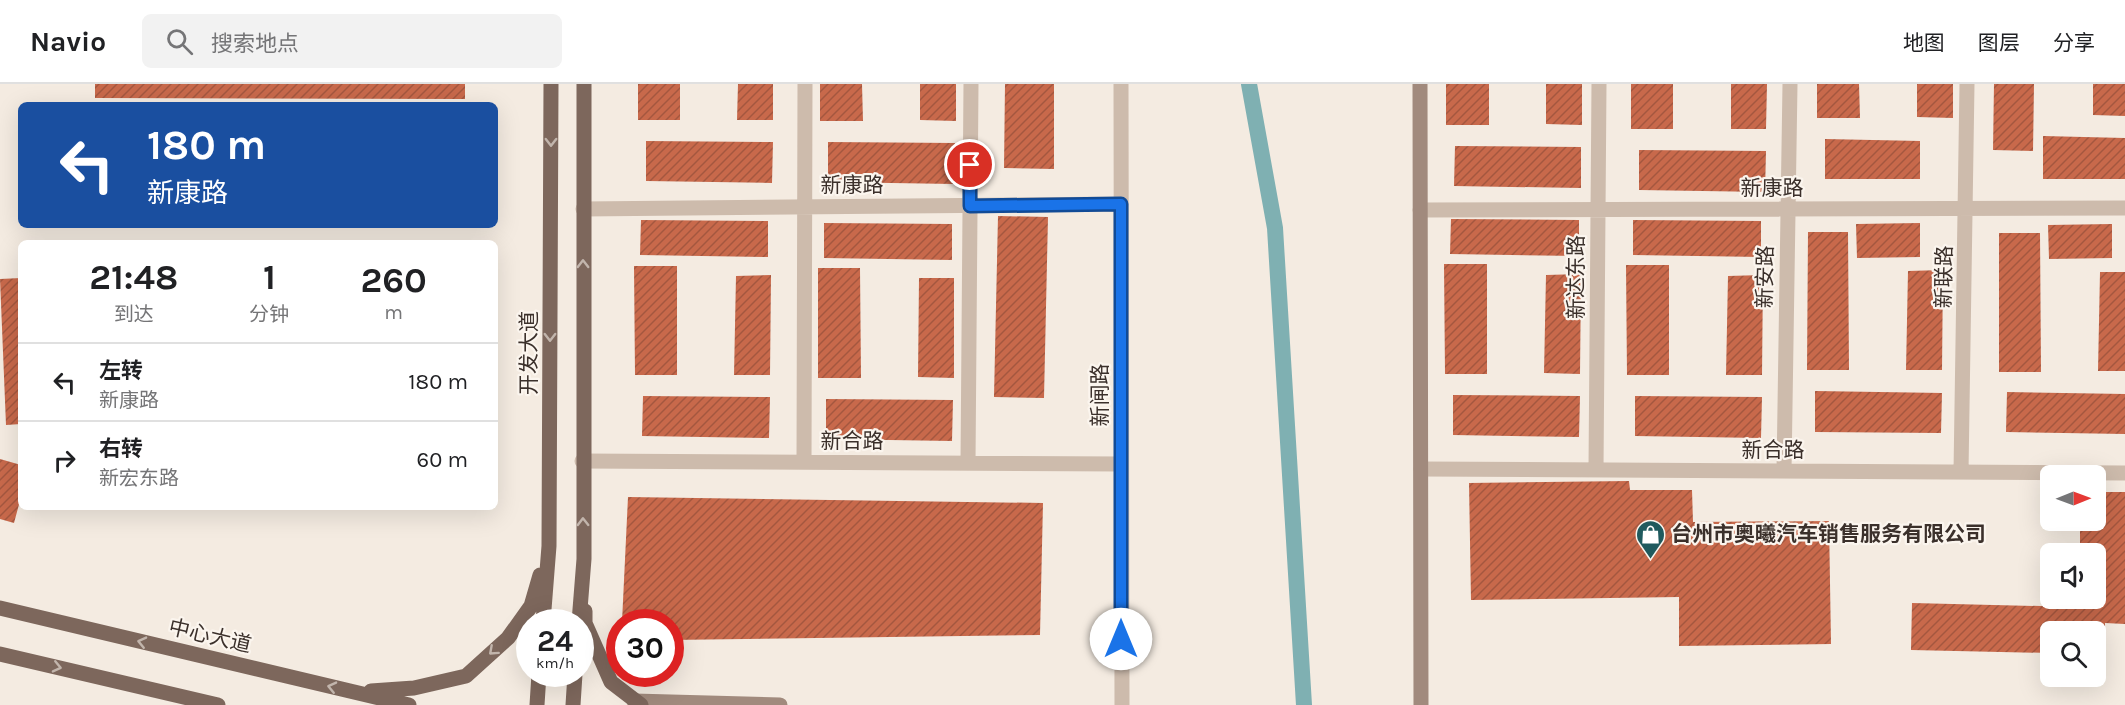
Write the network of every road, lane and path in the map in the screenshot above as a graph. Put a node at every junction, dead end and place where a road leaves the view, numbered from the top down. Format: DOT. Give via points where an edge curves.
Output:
graph roads {
  1 [pos="551,84"];
  2 [pos="584,84"];
  3 [pos="805,84"];
  4 [pos="971,84"];
  5 [pos="1120,84"];
  6 [pos="1420,84"];
  7 [pos="1599,84"];
  8 [pos="1790,84"];
  9 [pos="1967,84"];
  10 [pos="1121,204"];
  11 [pos="970,206"];
  12 [pos="805,207"];
  13 [pos="583,208"];
  14 [pos="1966,208"];
  15 [pos="2125,208"];
  16 [pos="1787,209"];
  17 [pos="1420,210"];
  18 [pos="1598,210"];
  19 [pos="582,461"];
  20 [pos="804,462"];
  21 [pos="968,463"];
  22 [pos="1121,464"];
  23 [pos="1421,469"];
  24 [pos="1596,470"];
  25 [pos="1784,471"];
  26 [pos="1961,472"];
  27 [pos="2125,473"];
  28 [pos="549,546"];
  29 [pos="584,559"];
  30 [pos="0,608"];
  31 [pos="544,609"];
  32 [pos="580,609"];
  33 [pos="0,654"];
  34 [pos="538,687"];
  35 [pos="574,687"];
  36 [pos="357,693"];
  37 [pos="637,703"];
  38 [pos="218,705"];
  39 [pos="409,705"];
  40 [pos="537,705"];
  41 [pos="573,705"];
  42 [pos="780,705"];
  43 [pos="1122,705"];
  44 [pos="1421,705"];
  1 -- 28 [label="main road, 开发大道, one-way"];
  2 -- 13 [label="main road"];
  3 -- 12 [label="street"];
  4 -- 11 [label="street"];
  5 -- 10 [label="street, 新闸路"];
  6 -- 17 [label="street"];
  7 -- 18 [label="street, 新达东路"];
  8 -- 16 [label="street, 新安路"];
  9 -- 14 [label="street, 新联路"];
  10 -- 11 [label="street, 新康路"];
  10 -- 22 [label="street, 新闸路"];
  11 -- 12 [label="street, 新康路"];
  11 -- 21 [label="street"];
  12 -- 13 [label="street, 新康路"];
  12 -- 20 [label="street"];
  19 -- 13 [label="main road, one-way"];
  14 -- 15 [label="street, 新康路"];
  14 -- 16 [label="street, 新康路"];
  14 -- 26 [label="street, 新联路"];
  16 -- 18 [label="street, 新康路"];
  16 -- 25 [label="street, 新安路"];
  17 -- 18 [label="street, 新康路"];
  17 -- 23 [label="street"];
  18 -- 24 [label="street, 新达东路"];
  19 -- 20 [label="street, 新合路"];
  29 -- 19 [label="main road, one-way"];
  20 -- 21 [label="street, 新合路"];
  21 -- 22 [label="street, 新合路"];
  22 -- 43 [label="street, 新闸路"];
  23 -- 24 [label="street, 新合路"];
  23 -- 44 [label="street"];
  24 -- 25 [label="street, 新合路"];
  25 -- 26 [label="street, 新合路"];
  26 -- 27 [label="street, 新合路"];
  28 -- 31 [label="main road, 开发大道"];
  28 -- 36 [label="main road, one-way" via="531,606 508,638 466,676 414,688"];
  29 -- 32 [label="main road"];
  29 -- 37 [label="main road" via="585,624 611,682"];
  36 -- 30 [label="main road, 中心大道, one-way"];
  33 -- 38 [label="main road, one-way"];
  34 -- 40 [label="main road"];
  35 -- 41 [label="main road"];
  36 -- 39 [label="main road, 中心大道"];
  37 -- 42 [label="street"];
}
